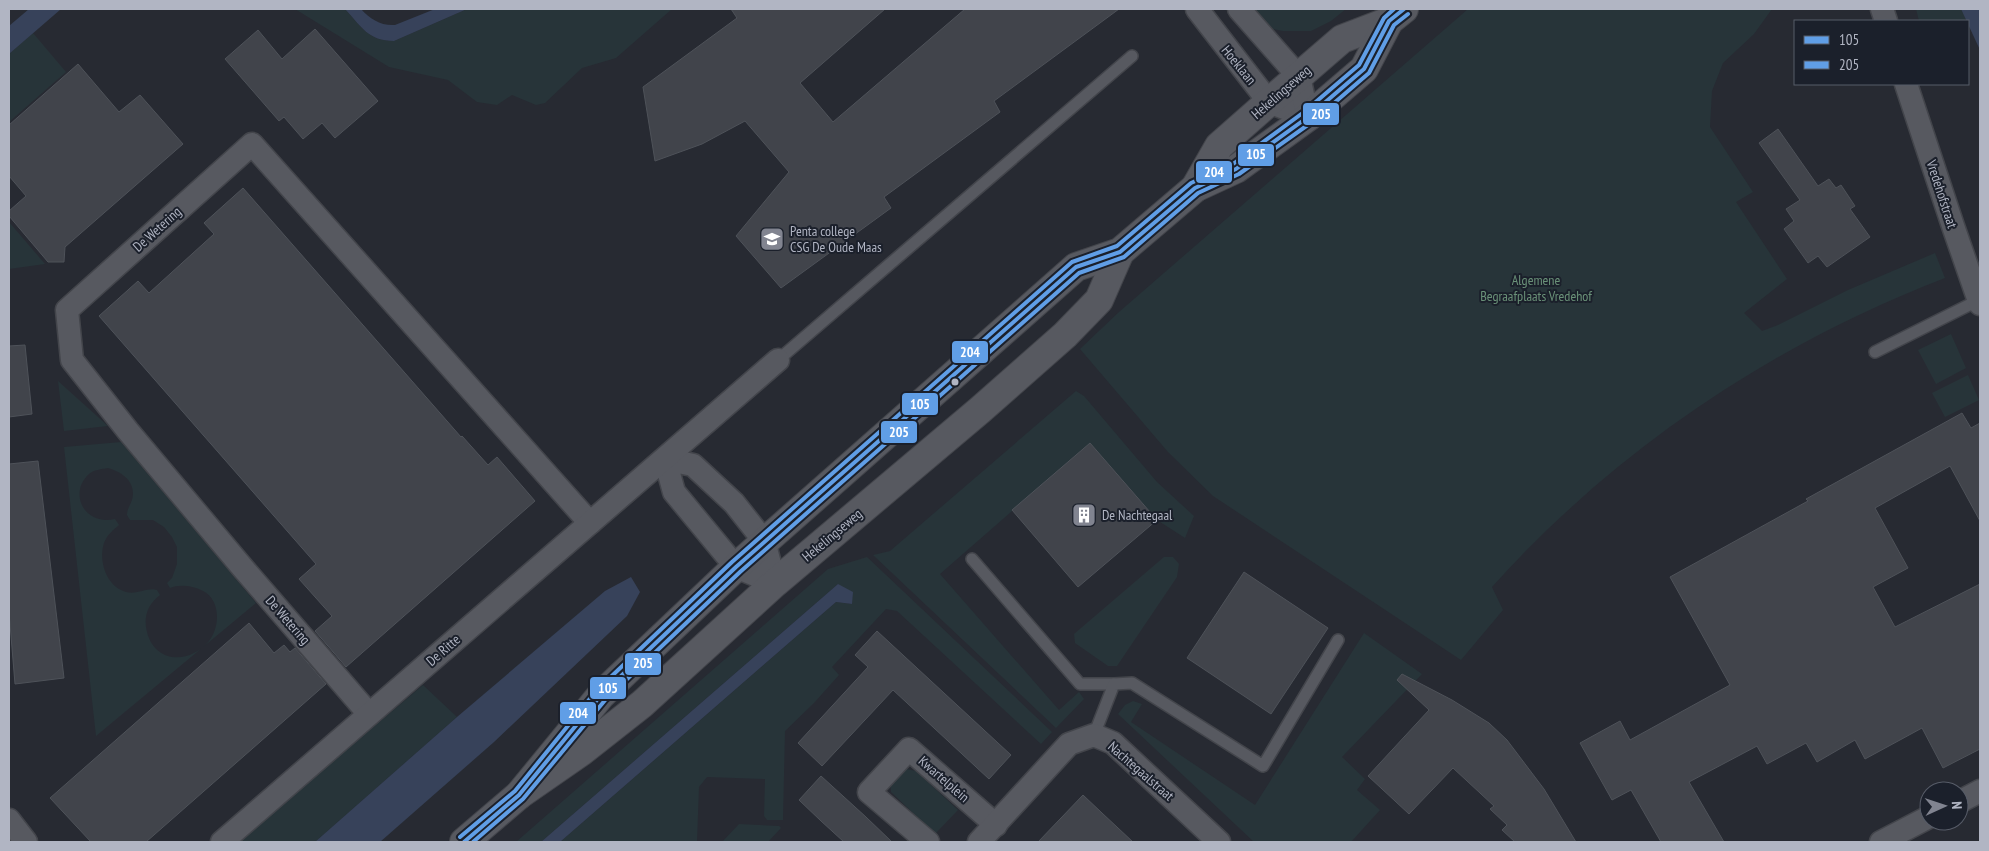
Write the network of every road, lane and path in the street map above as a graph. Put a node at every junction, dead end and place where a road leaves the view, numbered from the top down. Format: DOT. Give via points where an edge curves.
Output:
graph roads {
  1 [pos="1197,9"];
  2 [pos="1238,9"];
  3 [pos="1396,15"];
  4 [pos="1132,56"];
  5 [pos="1299,77"];
  6 [pos="1906,85"];
  7 [pos="1269,102"];
  8 [pos="1308,116"];
  9 [pos="1195,188"];
  10 [pos="1120,252"];
  11 [pos="1979,302"];
  12 [pos="1875,352"];
  13 [pos="778,360"];
  14 [pos="665,459"];
  15 [pos="590,523"];
  16 [pos="764,541"];
  17 [pos="972,559"];
  18 [pos="736,567"];
  19 [pos="775,583"];
  20 [pos="1338,640"];
  21 [pos="1114,684"];
  22 [pos="369,714"];
  23 [pos="1094,735"];
  24 [pos="519,795"];
  25 [pos="9,820"];
  26 [pos="1919,822"];
  27 [pos="996,825"];
  28 [pos="26,842"];
  29 [pos="222,842"];
  30 [pos="464,842"];
  31 [pos="928,842"];
  32 [pos="979,842"];
  33 [pos="1220,842"];
  34 [pos="1880,842"];
  1 -- 7 [label="street, Hoeklaan"];
  2 -- 5 [label="street"];
  3 -- 5 [label="street, Hekelingseweg" via="1342,39"];
  3 -- 8 [label="street, Hekelingseweg" via="1364,68"];
  4 -- 13 [label="lane"];
  5 -- 7 [label="street, Hekelingseweg"];
  5 -- 8 [label="street"];
  6 -- 11 [label="street, Vredehofstraat"];
  7 -- 8 [label="street"];
  7 -- 9 [label="street, Hekelingseweg" via="1220,146"];
  8 -- 9 [label="street, Hekelingseweg" via="1236,169"];
  9 -- 10 [label="street, Hekelingseweg"];
  10 -- 16 [label="street, Hekelingseweg" via="1076,267"];
  10 -- 19 [label="street, Hekelingseweg" via="1099,300 1065,335"];
  11 -- 12 [label="lane"];
  13 -- 14 [label="street, De Ritte"];
  14 -- 15 [label="street, De Ritte"];
  14 -- 16 [label="street" via="693,465 734,503"];
  14 -- 18 [label="street" via="674,492"];
  15 -- 22 [label="street, De Ritte"];
  15 -- 22 [label="street, De Wetering" via="252,144 67,310 72,360 242,567"];
  16 -- 18 [label="street, Hekelingseweg"];
  16 -- 19 [label="street"];
  17 -- 21 [label="lane" via="1080,684"];
  18 -- 19 [label="street"];
  18 -- 24 [label="street, Hekelingseweg" via="601,695"];
  19 -- 24 [label="street, Hekelingseweg" via="642,704"];
  20 -- 21 [label="lane" via="1263,766 1132,683"];
  21 -- 23 [label="lane"];
  22 -- 29 [label="street, De Ritte"];
  23 -- 27 [label="street, Nachtegaalstraat" via="1069,744"];
  23 -- 33 [label="street, Nachtegaalstraat" via="1113,743"];
  24 -- 30 [label="street, Hekelingseweg"];
  25 -- 28 [label="street"];
  26 -- 34 [label="street"];
  27 -- 31 [label="street, Kwartelplein" via="909,748 869,792"];
  27 -- 32 [label="street"];
}
